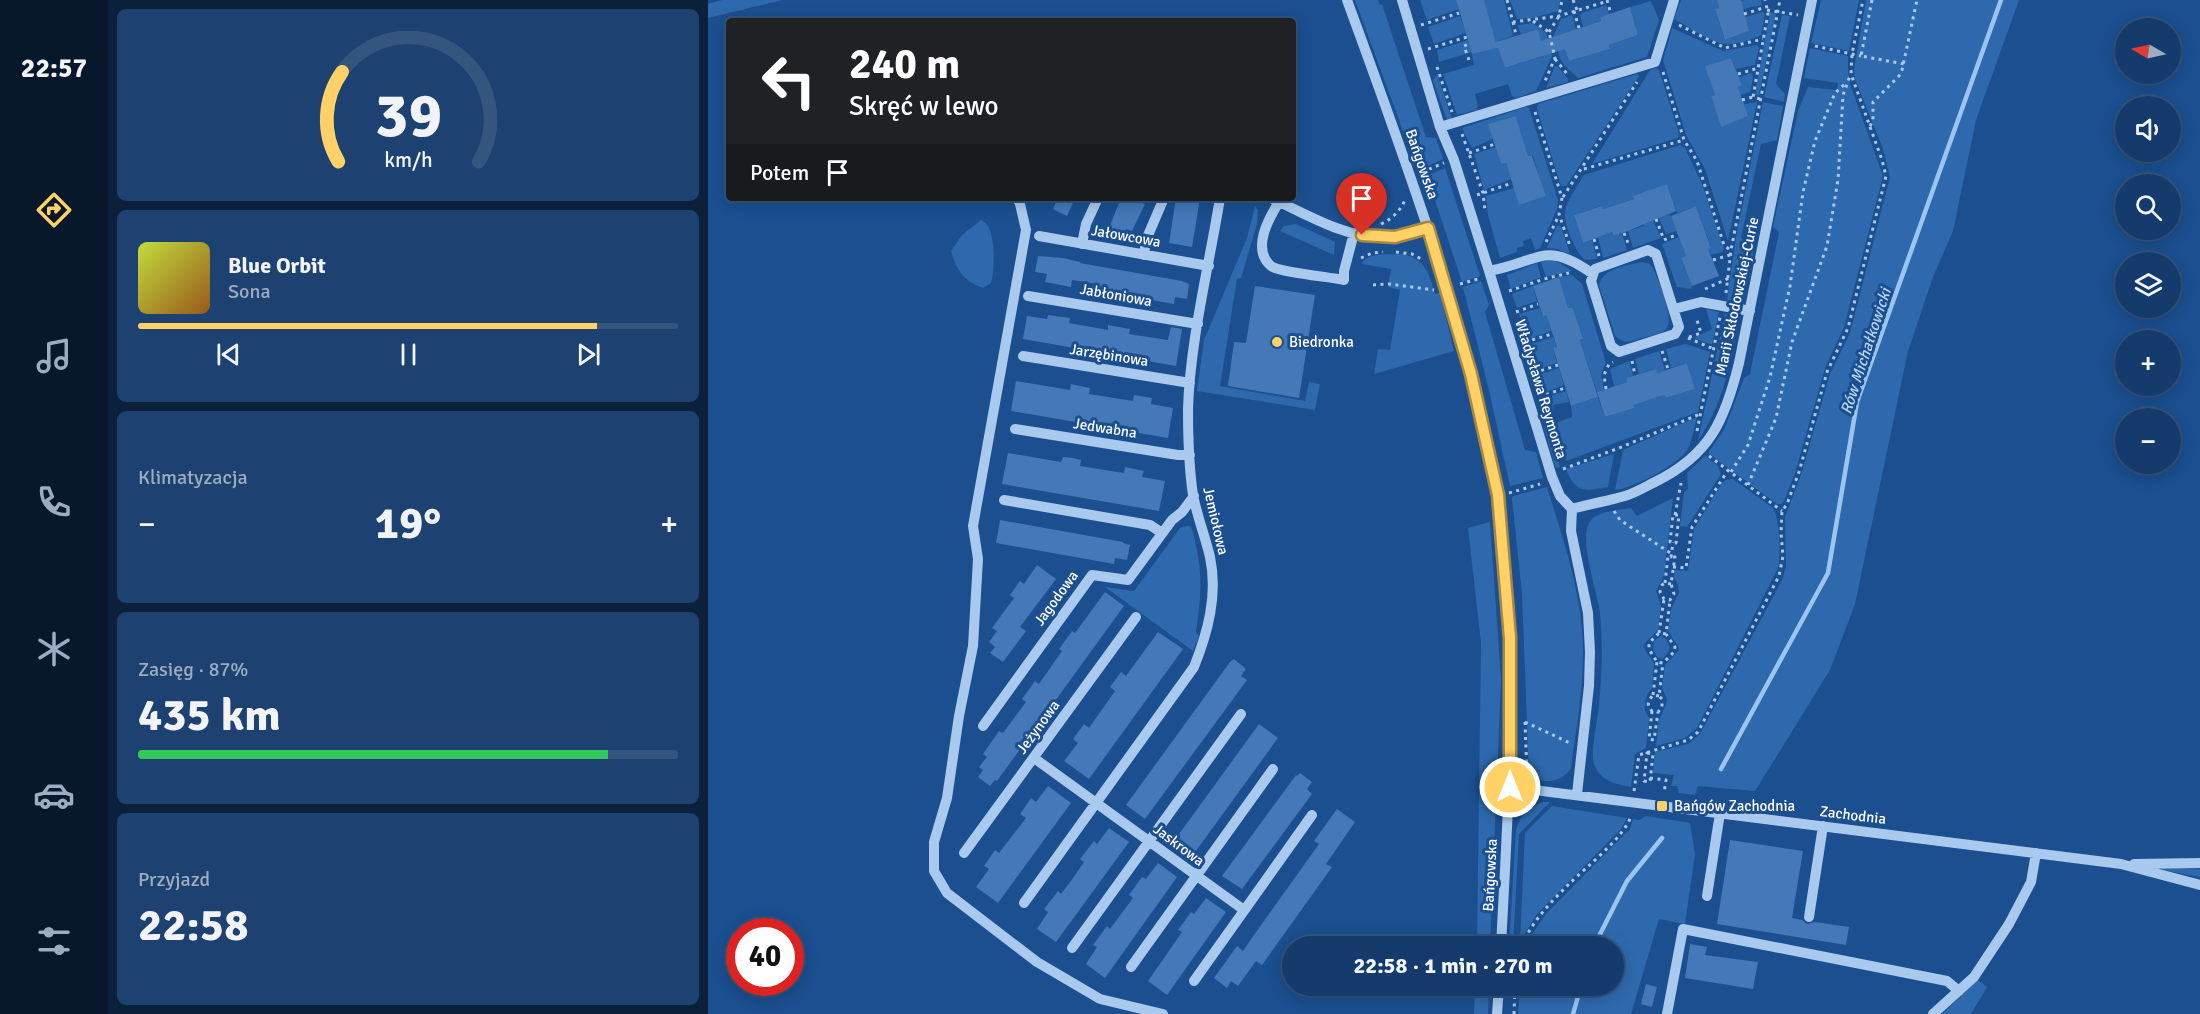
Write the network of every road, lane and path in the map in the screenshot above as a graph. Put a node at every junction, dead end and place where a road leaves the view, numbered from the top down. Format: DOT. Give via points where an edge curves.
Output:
graph roads {
  1 [pos="1347,0"];
  2 [pos="1402,0"];
  3 [pos="1508,0"];
  4 [pos="1562,0"];
  5 [pos="1574,0"];
  6 [pos="1607,0"];
  7 [pos="1674,0"];
  8 [pos="1765,0"];
  9 [pos="1780,0"];
  10 [pos="1812,0"];
  11 [pos="1863,0"];
  12 [pos="1872,0"];
  13 [pos="1917,0"];
  14 [pos="1593,2"];
  15 [pos="1767,8"];
  16 [pos="1909,10"];
  17 [pos="1575,11"];
  18 [pos="1778,11"];
  19 [pos="1915,11"];
  20 [pos="1460,14"];
  21 [pos="1611,14"];
  22 [pos="1744,14"];
  23 [pos="1559,16"];
  24 [pos="1808,17"];
  25 [pos="1533,21"];
  26 [pos="1513,22"];
  27 [pos="1424,24"];
  28 [pos="1679,26"];
  29 [pos="1579,28"];
  30 [pos="1549,32"];
  31 [pos="1516,35"];
  32 [pos="1467,37"];
  33 [pos="1763,39"];
  34 [pos="1469,44"];
  35 [pos="1863,46"];
  36 [pos="1817,47"];
  37 [pos="1868,47"];
  38 [pos="1432,48"];
  39 [pos="1901,49"];
  40 [pos="1907,50"];
  41 [pos="1852,54"];
  42 [pos="1861,56"];
  43 [pos="1555,58"];
  44 [pos="1468,60"];
  45 [pos="1652,63"];
  46 [pos="1904,64"];
  47 [pos="1758,68"];
  48 [pos="1738,74"];
  49 [pos="1851,74"];
  50 [pos="1848,82"];
  51 [pos="1577,86"];
  52 [pos="1753,97"];
  53 [pos="1760,99"];
  54 [pos="1742,100"];
  55 [pos="1526,101"];
  56 [pos="1870,126"];
  57 [pos="1440,127"];
  58 [pos="1684,140"];
  59 [pos="1495,144"];
  60 [pos="1470,153"];
  61 [pos="1582,170"];
  62 [pos="1512,183"];
  63 [pos="1405,192"];
  64 [pos="1483,193"];
  65 [pos="1562,198"];
  66 [pos="1018,201"];
  67 [pos="1097,201"];
  68 [pos="1163,201"];
  69 [pos="1220,201"];
  70 [pos="1275,201"];
  71 [pos="1277,201"];
  72 [pos="1559,214"];
  73 [pos="1656,219"];
  74 [pos="1378,225"];
  75 [pos="1428,228"];
  76 [pos="1354,233"];
  77 [pos="1678,234"];
  78 [pos="1039,236"];
  79 [pos="1594,239"];
  80 [pos="1082,244"];
  81 [pos="1731,250"];
  82 [pos="1144,255"];
  83 [pos="1543,255"];
  84 [pos="1730,255"];
  85 [pos="1359,260"];
  86 [pos="1601,260"];
  87 [pos="1713,260"];
  88 [pos="1428,264"];
  89 [pos="1209,266"];
  90 [pos="1574,267"];
  91 [pos="1593,274"];
  92 [pos="1485,275"];
  93 [pos="1460,284"];
  94 [pos="1373,285"];
  95 [pos="1437,290"];
  96 [pos="1509,291"];
  97 [pos="1028,296"];
  98 [pos="1538,304"];
  99 [pos="1723,306"];
  100 [pos="1528,308"];
  101 [pos="1674,309"];
  102 [pos="1750,311"];
  103 [pos="1695,315"];
  104 [pos="1198,324"];
  105 [pos="1552,334"];
  106 [pos="1688,338"];
  107 [pos="1511,346"];
  108 [pos="1023,356"];
  109 [pos="1664,356"];
  110 [pos="1632,361"];
  111 [pos="1558,365"];
  112 [pos="1547,369"];
  113 [pos="1668,369"];
  114 [pos="1604,375"];
  115 [pos="1635,375"];
  116 [pos="1190,383"];
  117 [pos="1565,388"];
  118 [pos="1606,389"];
  119 [pos="1554,392"];
  120 [pos="1700,414"];
  121 [pos="1015,429"];
  122 [pos="1695,437"];
  123 [pos="1190,455"];
  124 [pos="1721,465"];
  125 [pos="1564,469"];
  126 [pos="1730,471"];
  127 [pos="1545,483"];
  128 [pos="1748,485"];
  129 [pos="1509,493"];
  130 [pos="1194,496"];
  131 [pos="1677,498"];
  132 [pos="1004,500"];
  133 [pos="1572,509"];
  134 [pos="1613,509"];
  135 [pos="1782,511"];
  136 [pos="1162,533"];
  137 [pos="1672,555"];
  138 [pos="1673,567"];
  139 [pos="1665,583"];
  140 [pos="1671,584"];
  141 [pos="1664,599"];
  142 [pos="1670,600"];
  143 [pos="1136,617"];
  144 [pos="1659,633"];
  145 [pos="1666,634"];
  146 [pos="1657,662"];
  147 [pos="1663,663"];
  148 [pos="1653,695"];
  149 [pos="1659,696"];
  150 [pos="1652,711"];
  151 [pos="1658,712"];
  152 [pos="1241,714"];
  153 [pos="1525,722"];
  154 [pos="983,726"];
  155 [pos="1651,739"];
  156 [pos="1582,748"];
  157 [pos="1650,752"];
  158 [pos="1034,758"];
  159 [pos="1273,770"];
  160 [pos="1650,778"];
  161 [pos="1646,781"];
  162 [pos="1510,787"];
  163 [pos="1644,790"];
  164 [pos="1664,793"];
  165 [pos="1577,794"];
  166 [pos="1098,802"];
  167 [pos="1632,802"];
  168 [pos="1720,813"];
  169 [pos="1312,815"];
  170 [pos="1823,826"];
  171 [pos="1149,841"];
  172 [pos="964,853"];
  173 [pos="2036,853"];
  174 [pos="2200,863"];
  175 [pos="2121,864"];
  176 [pos="1196,877"];
  177 [pos="2200,885"];
  178 [pos="1707,896"];
  179 [pos="1024,903"];
  180 [pos="1244,910"];
  181 [pos="1809,917"];
  182 [pos="1502,936"];
  183 [pos="1528,936"];
  184 [pos="1072,948"];
  185 [pos="1131,967"];
  186 [pos="1194,981"];
  187 [pos="1959,991"];
  188 [pos="1498,996"];
  189 [pos="1515,996"];
  190 [pos="1162,1014"];
  191 [pos="1497,1014"];
  192 [pos="1514,1014"];
  193 [pos="1667,1014"];
  194 [pos="1933,1014"];
  1 -- 75 [label="street, Bańgowska"];
  2 -- 57 [label="street, Władysława Reymonta"];
  3 -- 26 [label="path"];
  4 -- 23 [label="path"];
  5 -- 17 [label="path"];
  6 -- 14 [label="path"];
  6 -- 21 [label="path"];
  7 -- 45 [label="street"];
  8 -- 15 [label="path"];
  9 -- 18 [label="path"];
  10 -- 24 [label="street, Marii Skłodowskiej-Curie"];
  11 -- 41 [label="path"];
  12 -- 35 [label="path"];
  13 -- 19 [label="path"];
  14 -- 17 [label="path"];
  15 -- 18 [label="path"];
  15 -- 22 [label="path"];
  15 -- 33 [label="path"];
  16 -- 19 [label="path"];
  17 -- 23 [label="path"];
  17 -- 29 [label="path"];
  18 -- 24 [label="path"];
  18 -- 53 [label="path"];
  19 -- 40 [label="path"];
  20 -- 27 [label="path"];
  23 -- 25 [label="path"];
  23 -- 30 [label="path"];
  24 -- 102 [label="street, Marii Skłodowskiej-Curie"];
  25 -- 26 [label="path"];
  25 -- 30 [label="path"];
  26 -- 31 [label="path"];
  28 -- 33 [label="path" via="1725,48"];
  30 -- 43 [label="path"];
  32 -- 38 [label="path"];
  33 -- 47 [label="path"];
  34 -- 44 [label="path" via="1464,46"];
  35 -- 37 [label="path"];
  35 -- 42 [label="path"];
  36 -- 41 [label="path"];
  39 -- 40 [label="path"];
  40 -- 46 [label="path"];
  41 -- 42 [label="path"];
  41 -- 49 [label="path"];
  42 -- 46 [label="path"];
  43 -- 51 [label="path"];
  43 -- 55 [label="path" via="1542,88"];
  45 -- 51 [label="street"];
  45 -- 58 [label="path" via="1661,66"];
  45 -- 61 [label="path"];
  46 -- 56 [label="path" via="1899,76 1873,102"];
  47 -- 48 [label="path"];
  47 -- 52 [label="path"];
  49 -- 50 [label="path"];
  49 -- 56 [label="path"];
  50 -- 126 [label="path" via="1835,93 1815,141 1770,377 1748,445"];
  50 -- 128 [label="path" via="1843,95 1838,180 1827,246 1792,342 1776,418"];
  51 -- 55 [label="street"];
  52 -- 53 [label="path"];
  52 -- 54 [label="path"];
  53 -- 81 [label="path"];
  55 -- 57 [label="street"];
  55 -- 65 [label="path"];
  56 -- 135 [label="path" via="1886,176 1883,192 1848,328 1827,372 1798,472"];
  57 -- 92 [label="street, Władysława Reymonta" via="1454,160"];
  58 -- 61 [label="path"];
  58 -- 81 [label="path" via="1697,161 1725,245"];
  59 -- 60 [label="path"];
  61 -- 65 [label="path"];
  62 -- 64 [label="path"];
  63 -- 74 [label="path" via="1400,209"];
  65 -- 72 [label="path"];
  66 -- 190 [label="street" via="1026,230 973,526 978,560 973,646 947,798 934,842 934,871 948,893 1037,962 1100,999"];
  67 -- 80 [label="street"];
  68 -- 82 [label="street" via="1146,240"];
  69 -- 89 [label="street, Jemiołowa"];
  70 -- 76 [label="street" via="1261,241 1270,266 1282,271 1344,280"];
  71 -- 76 [label="street"];
  72 -- 83 [label="path"];
  72 -- 90 [label="path"];
  73 -- 77 [label="path" via="1664,240"];
  75 -- 76 [label="street" via="1395,237"];
  75 -- 162 [label="street, Bańgowska" via="1471,374 1498,495 1510,638"];
  78 -- 80 [label="street, Jałowcowa"];
  79 -- 86 [label="path"];
  80 -- 82 [label="street, Jałowcowa"];
  81 -- 84 [label="path"];
  82 -- 89 [label="street, Jałowcowa"];
  83 -- 90 [label="street" via="1557,254"];
  83 -- 92 [label="street"];
  84 -- 87 [label="path"];
  84 -- 99 [label="path"];
  85 -- 88 [label="path" via="1372,253 1403,252"];
  89 -- 104 [label="street, Jemiołowa"];
  90 -- 91 [label="street"];
  90 -- 96 [label="path"];
  91 -- 101 [label="street" via="1595,269 1648,250 1656,254"];
  91 -- 101 [label="street" via="1591,281 1611,345 1619,352 1675,334 1679,327"];
  92 -- 93 [label="path"];
  92 -- 107 [label="street, Władysława Reymonta"];
  94 -- 95 [label="path"];
  97 -- 104 [label="street, Jabłoniowa"];
  98 -- 100 [label="path"];
  99 -- 101 [label="street" via="1701,302"];
  99 -- 102 [label="street"];
  99 -- 120 [label="path"];
  102 -- 133 [label="street, Marii Skłodowskiej-Curie" via="1730,399 1716,430 1701,449 1668,475 1628,495"];
  103 -- 106 [label="path" via="1701,333"];
  104 -- 116 [label="street, Jemiołowa"];
  105 -- 107 [label="path"];
  107 -- 133 [label="street, Władysława Reymonta" via="1552,477 1560,496"];
  108 -- 116 [label="street, Jarzębinowa"];
  109 -- 113 [label="path"];
  110 -- 115 [label="path"];
  111 -- 112 [label="path"];
  114 -- 118 [label="path"];
  116 -- 123 [label="street, Jemiołowa"];
  117 -- 119 [label="path"];
  120 -- 122 [label="path"];
  120 -- 125 [label="path"];
  121 -- 123 [label="street, Jedwabna"];
  123 -- 130 [label="street, Jemiołowa"];
  124 -- 126 [label="path"];
  126 -- 128 [label="path"];
  126 -- 138 [label="path" via="1692,527 1686,568"];
  127 -- 129 [label="path"];
  128 -- 135 [label="path"];
  130 -- 136 [label="street, Jagodowa"];
  130 -- 166 [label="street, Jemiołowa" via="1210,559 1212,604 1205,639 1194,667"];
  131 -- 137 [label="path" via="1675,515 1679,515"];
  132 -- 136 [label="street" via="1150,525"];
  133 -- 156 [label="street" via="1571,531 1588,613 1590,652"];
  134 -- 137 [label="path" via="1620,520"];
  135 -- 157 [label="path" via="1783,556 1779,576 1698,732 1688,740"];
  136 -- 154 [label="street, Jagodowa" via="1128,580 1092,575"];
  137 -- 138 [label="path"];
  137 -- 139 [label="path" via="1668,556"];
  138 -- 140 [label="path"];
  139 -- 140 [label="path"];
  139 -- 141 [label="path" via="1660,592"];
  140 -- 142 [label="path" via="1675,591"];
  141 -- 142 [label="path"];
  141 -- 144 [label="path"];
  142 -- 145 [label="path"];
  143 -- 158 [label="street, Jeżynowa"];
  144 -- 145 [label="path"];
  144 -- 146 [label="path" via="1649,643"];
  145 -- 147 [label="path" via="1675,646"];
  146 -- 147 [label="path"];
  146 -- 148 [label="path"];
  147 -- 149 [label="path"];
  148 -- 149 [label="path"];
  148 -- 150 [label="path" via="1648,700"];
  149 -- 151 [label="path" via="1662,702"];
  150 -- 151 [label="path"];
  150 -- 155 [label="path"];
  151 -- 155 [label="path" via="1654,740"];
  152 -- 171 [label="street"];
  153 -- 156 [label="path"];
  155 -- 157 [label="path"];
  156 -- 165 [label="street"];
  157 -- 160 [label="path"];
  157 -- 161 [label="path"];
  157 -- 167 [label="path" via="1639,755"];
  158 -- 166 [label="street, Jaskrowa"];
  158 -- 172 [label="street, Jeżynowa"];
  159 -- 176 [label="street"];
  160 -- 161 [label="path" via="1650,782"];
  160 -- 164 [label="path" via="1666,780"];
  161 -- 163 [label="path"];
  162 -- 165 [label="street, Zachodnia"];
  162 -- 182 [label="street, Bańgowska"];
  165 -- 167 [label="street, Zachodnia"];
  166 -- 171 [label="street, Jaskrowa"];
  166 -- 179 [label="street, Jemiołowa"];
  167 -- 168 [label="street, Zachodnia"];
  167 -- 183 [label="path" via="1629,823 1543,911"];
  168 -- 170 [label="street, Zachodnia"];
  168 -- 178 [label="street"];
  169 -- 180 [label="street"];
  170 -- 173 [label="street, Zachodnia"];
  170 -- 181 [label="street"];
  171 -- 176 [label="street, Jaskrowa"];
  171 -- 184 [label="street"];
  173 -- 175 [label="street, Zachodnia"];
  173 -- 187 [label="street" via="2031,882 2009,924 1974,977"];
  174 -- 175 [label="street, Zachodnia"];
  175 -- 177 [label="street, Zachodnia"];
  176 -- 180 [label="street, Jaskrowa"];
  176 -- 185 [label="street"];
  180 -- 186 [label="street"];
  187 -- 193 [label="street" via="1947,981 1683,929"];
  187 -- 194 [label="street"];
  188 -- 191 [label="street"];
  189 -- 192 [label="path"];
}
